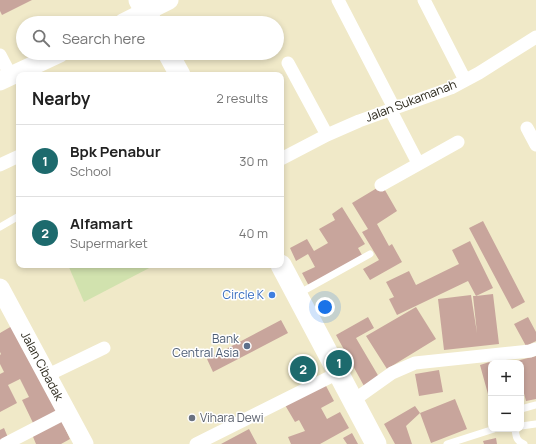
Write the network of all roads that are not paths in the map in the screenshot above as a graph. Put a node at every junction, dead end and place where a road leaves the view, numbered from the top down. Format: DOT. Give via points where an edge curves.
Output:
graph roads {
  1 [pos="169,0"];
  2 [pos="338,0"];
  3 [pos="424,0"];
  4 [pos="146,12"];
  5 [pos="536,37"];
  6 [pos="0,55"];
  7 [pos="45,60"];
  8 [pos="172,60"];
  9 [pos="288,63"];
  10 [pos="21,72"];
  11 [pos="178,72"];
  12 [pos="16,74"];
  13 [pos="6,79"];
  14 [pos="465,80"];
  15 [pos="392,109"];
  16 [pos="527,128"];
  17 [pos="326,135"];
  18 [pos="458,142"];
  19 [pos="536,145"];
  20 [pos="284,156"];
  21 [pos="16,157"];
  22 [pos="418,163"];
  23 [pos="0,165"];
  24 [pos="381,185"];
  25 [pos="16,218"];
  26 [pos="0,227"];
  27 [pos="370,254"];
  28 [pos="282,268"];
  29 [pos="0,288"];
  30 [pos="297,295"];
  31 [pos="104,348"];
  32 [pos="536,349"];
  33 [pos="338,373"];
  34 [pos="48,375"];
  35 [pos="354,400"];
  36 [pos="536,405"];
  37 [pos="524,408"];
  38 [pos="67,412"];
  39 [pos="536,424"];
  40 [pos="524,426"];
  41 [pos="488,431"];
  42 [pos="516,432"];
  43 [pos="5,444"];
  44 [pos="84,444"];
  45 [pos="196,444"];
  46 [pos="376,444"];
  47 [pos="446,444"];
  48 [pos="524,444"];
  1 -- 4 [label="main road"];
  2 -- 15 [label="street"];
  3 -- 14 [label="street"];
  5 -- 14 [label="street, Jalan Sukamanah"];
  6 -- 13 [label="street"];
  7 -- 10 [label="main road"];
  8 -- 11 [label="main road"];
  9 -- 17 [label="street"];
  12 -- 13 [label="main road"];
  14 -- 15 [label="street, Jalan Sukamanah" via="451,88"];
  15 -- 17 [label="street, Jalan Sukamanah"];
  15 -- 22 [label="street"];
  16 -- 19 [label="street"];
  17 -- 20 [label="street, Jalan Sukamanah"];
  18 -- 22 [label="street"];
  21 -- 23 [label="street"];
  22 -- 24 [label="street"];
  25 -- 26 [label="lane"];
  27 -- 30 [label="lane"];
  28 -- 30 [label="main road"];
  29 -- 34 [label="main road, Jalan Cibadak"];
  30 -- 33 [label="main road"];
  31 -- 34 [label="street"];
  32 -- 35 [label="street" via="415,363 392,373"];
  33 -- 35 [label="main road"];
  33 -- 45 [label="street"];
  34 -- 38 [label="main road, Jalan Cibadak"];
  35 -- 46 [label="main road"];
  36 -- 37 [label="lane"];
  38 -- 43 [label="street"];
  38 -- 44 [label="main road, Jalan Cibadak"];
  39 -- 40 [label="lane"];
  41 -- 47 [label="lane"];
  42 -- 48 [label="lane" via="519,442"];
}
